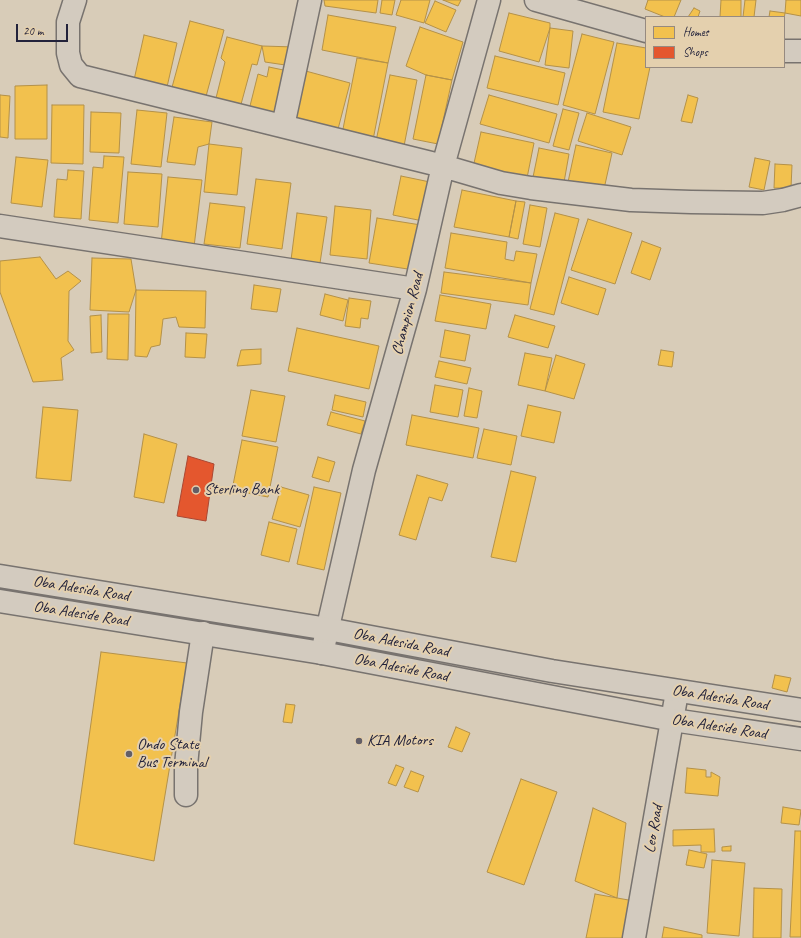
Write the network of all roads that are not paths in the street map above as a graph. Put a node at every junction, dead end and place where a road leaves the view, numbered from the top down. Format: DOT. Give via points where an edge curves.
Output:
graph roads {
  1 [pos="75,0"];
  2 [pos="310,0"];
  3 [pos="489,0"];
  4 [pos="536,0"];
  5 [pos="645,31"];
  6 [pos="785,51"];
  7 [pos="801,51"];
  8 [pos="283,126"];
  9 [pos="443,166"];
  10 [pos="801,195"];
  11 [pos="0,226"];
  12 [pos="415,289"];
  13 [pos="0,576"];
  14 [pos="0,601"];
  15 [pos="328,629"];
  16 [pos="204,633"];
  17 [pos="322,653"];
  18 [pos="677,692"];
  19 [pos="801,710"];
  20 [pos="673,720"];
  21 [pos="801,739"];
  22 [pos="186,795"];
  23 [pos="634,938"];
  1 -- 8 [label="street" via="68,22 68,53 71,65 80,76"];
  2 -- 8 [label="street"];
  3 -- 9 [label="street, Champion Road"];
  4 -- 5 [label="street"];
  6 -- 7 [label="street"];
  8 -- 9 [label="street"];
  9 -- 10 [label="street" via="523,187 631,200 764,203"];
  9 -- 12 [label="street, Champion Road"];
  11 -- 12 [label="street"];
  12 -- 15 [label="street, Champion Road" via="364,470"];
  13 -- 15 [label="street, Oba Adesida Road"];
  14 -- 16 [label="street, Oba Adeside Road"];
  15 -- 17 [label="street, Champion Road"];
  15 -- 18 [label="street, Oba Adesida Road"];
  16 -- 17 [label="street, Oba Adeside Road"];
  16 -- 22 [label="street" via="191,712"];
  17 -- 20 [label="street, Oba Adeside Road"];
  18 -- 19 [label="street, Oba Adesida Road"];
  18 -- 20 [label="street, Leo Road"];
  20 -- 21 [label="street, Oba Adeside Road"];
  20 -- 23 [label="street, Leo Road"];
}
